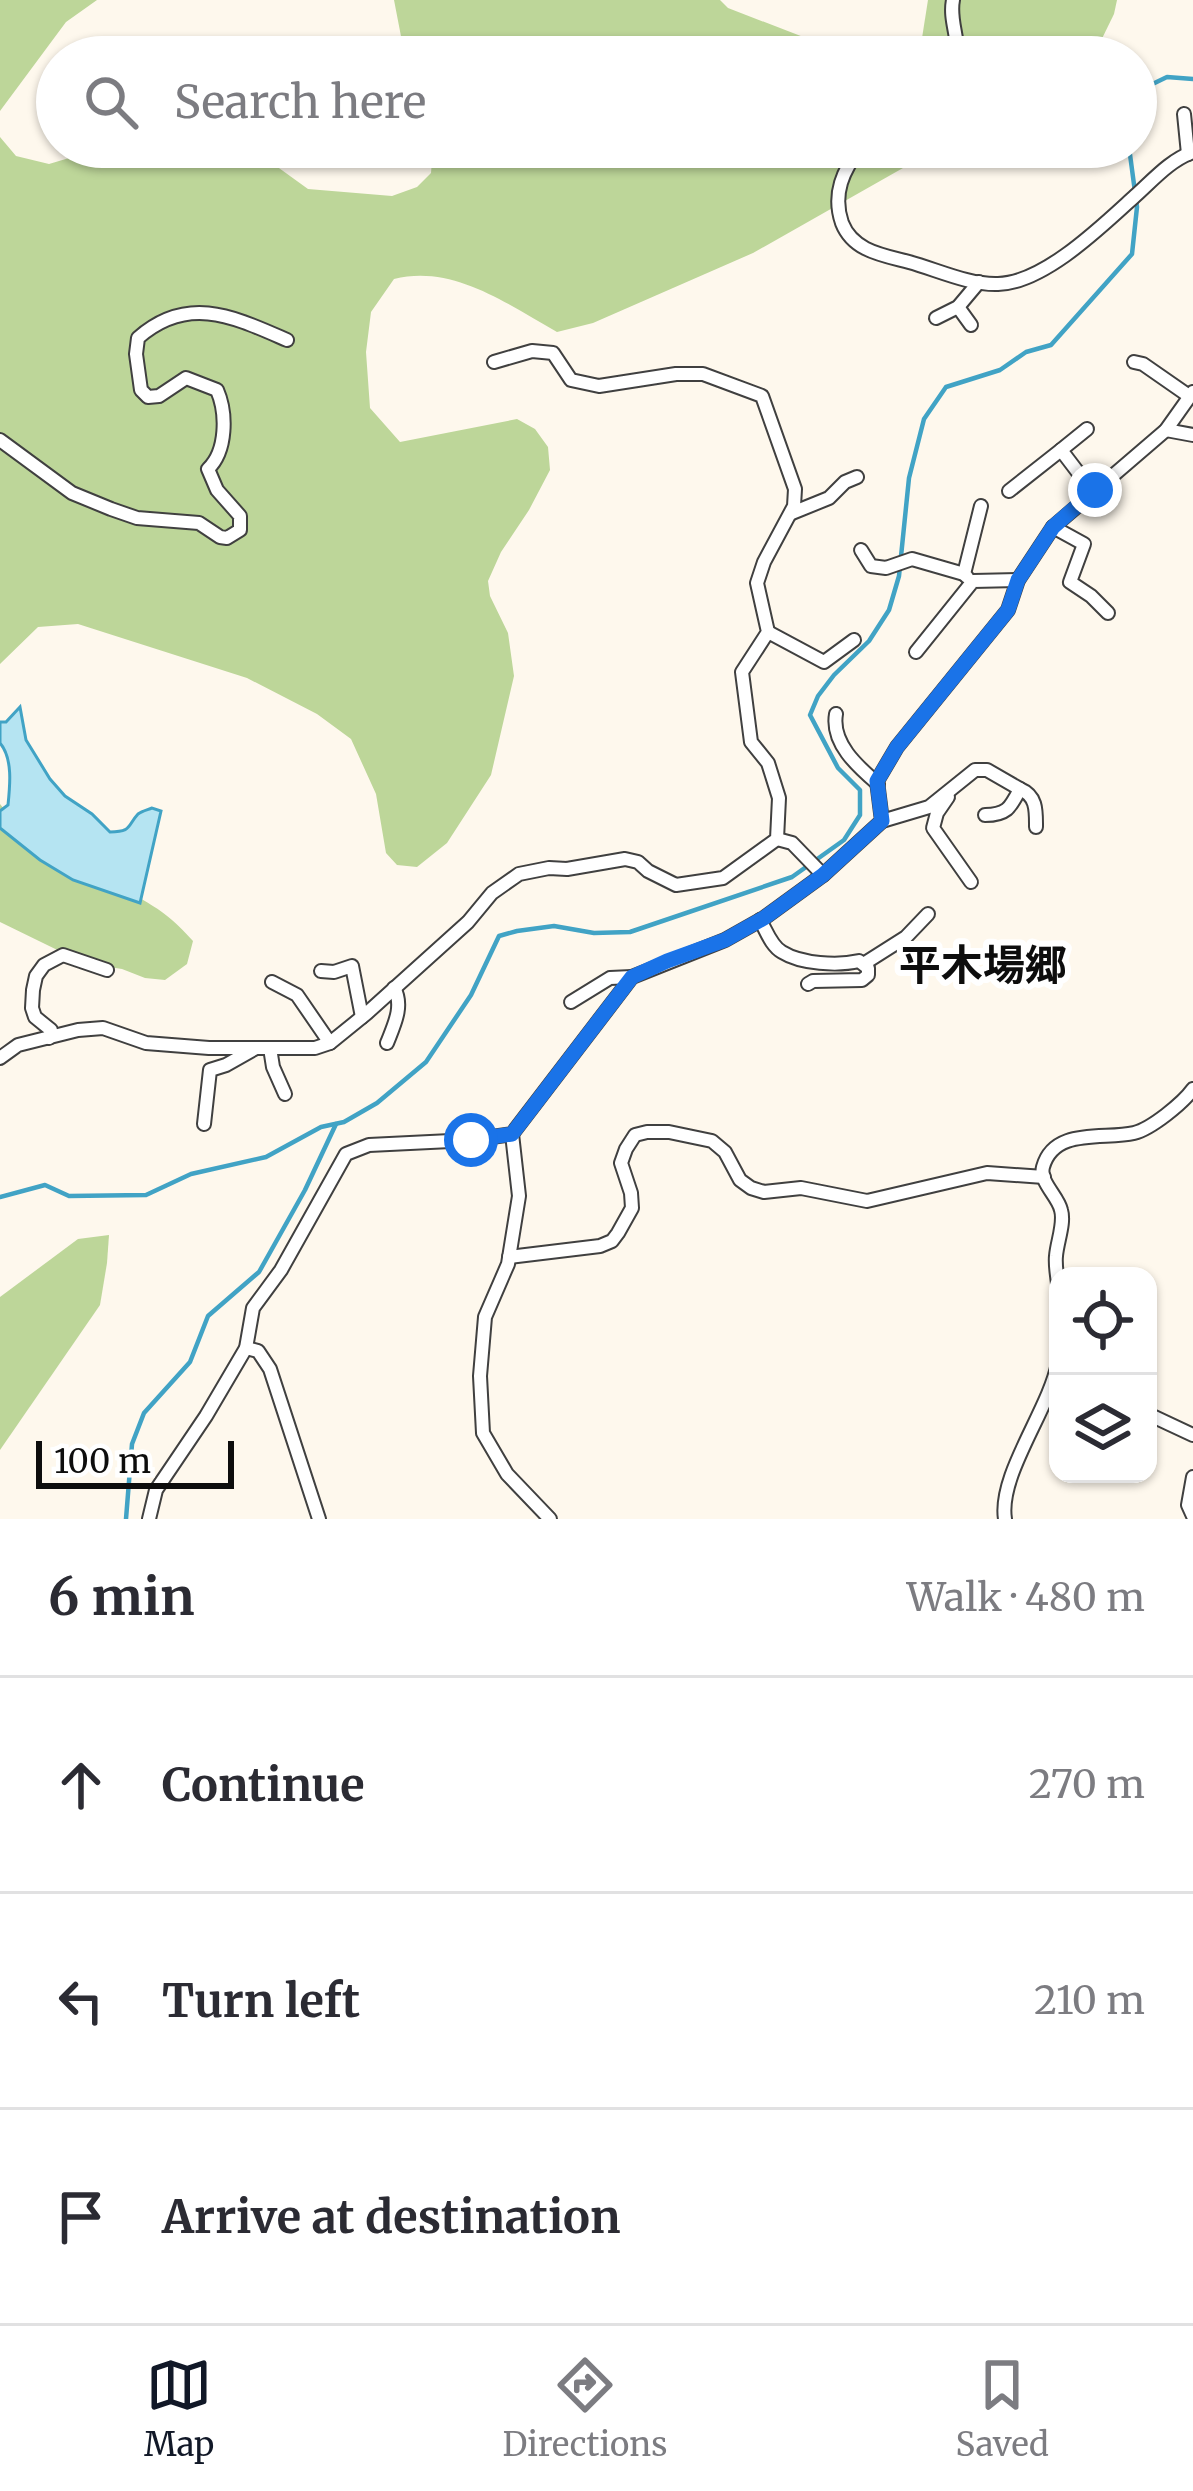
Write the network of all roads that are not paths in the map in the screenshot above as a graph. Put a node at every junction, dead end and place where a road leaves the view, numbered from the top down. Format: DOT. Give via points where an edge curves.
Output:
graph roads {
  1 [pos="953,0"];
  2 [pos="956,36"];
  3 [pos="1184,115"];
  4 [pos="1191,153"];
  5 [pos="849,168"];
  6 [pos="979,282"];
  7 [pos="958,307"];
  8 [pos="936,318"];
  9 [pos="971,325"];
  10 [pos="287,340"];
  11 [pos="494,362"];
  12 [pos="1134,362"];
  13 [pos="1191,394"];
  14 [pos="1087,429"];
  15 [pos="1166,430"];
  16 [pos="1193,435"];
  17 [pos="0,440"];
  18 [pos="1061,450"];
  19 [pos="857,477"];
  20 [pos="1009,491"];
  21 [pos="1093,492"];
  22 [pos="981,506"];
  23 [pos="791,513"];
  24 [pos="1053,527"];
  25 [pos="861,550"];
  26 [pos="968,578"];
  27 [pos="1018,580"];
  28 [pos="1108,613"];
  29 [pos="768,632"];
  30 [pos="854,640"];
  31 [pos="916,652"];
  32 [pos="836,714"];
  33 [pos="878,784"];
  34 [pos="1020,789"];
  35 [pos="949,790"];
  36 [pos="985,815"];
  37 [pos="882,821"];
  38 [pos="1036,827"];
  39 [pos="777,839"];
  40 [pos="820,872"];
  41 [pos="971,882"];
  42 [pos="928,914"];
  43 [pos="760,920"];
  44 [pos="865,963"];
  45 [pos="107,970"];
  46 [pos="321,971"];
  47 [pos="632,977"];
  48 [pos="272,982"];
  49 [pos="808,984"];
  50 [pos="394,988"];
  51 [pos="571,1002"];
  52 [pos="362,1017"];
  53 [pos="49,1038"];
  54 [pos="330,1042"];
  55 [pos="387,1043"];
  56 [pos="263,1048"];
  57 [pos="0,1058"];
  58 [pos="1193,1089"];
  59 [pos="284,1094"];
  60 [pos="204,1124"];
  61 [pos="512,1134"];
  62 [pos="1044,1177"];
  63 [pos="509,1257"];
  64 [pos="1056,1267"];
  65 [pos="246,1348"];
  66 [pos="1055,1375"];
  67 [pos="1157,1418"];
  68 [pos="1193,1435"];
  69 [pos="1193,1477"];
  70 [pos="1193,1516"];
  71 [pos="149,1519"];
  72 [pos="319,1519"];
  73 [pos="550,1519"];
  74 [pos="1005,1519"];
  1 -- 2 [label="street"];
  3 -- 4 [label="street"];
  4 -- 6 [label="street" via="1083,242 1018,282"];
  5 -- 6 [label="street" via="836,190 849,238"];
  6 -- 7 [label="street"];
  7 -- 8 [label="street"];
  7 -- 9 [label="street"];
  10 -- 17 [label="street" via="242,321 180,313 138,338 148,397 186,378 217,390 224,434 208,469 240,517 240,530 227,538 199,524 137,518 73,493"];
  11 -- 23 [label="street" via="553,353 572,380 599,386 703,374 762,395 795,489"];
  12 -- 13 [label="street"];
  13 -- 15 [label="street"];
  14 -- 18 [label="street"];
  15 -- 16 [label="street"];
  15 -- 21 [label="street"];
  18 -- 20 [label="street"];
  18 -- 21 [label="street"];
  19 -- 23 [label="street"];
  21 -- 24 [label="street"];
  22 -- 26 [label="street"];
  23 -- 29 [label="street" via="757,583"];
  24 -- 27 [label="street"];
  24 -- 28 [label="street" via="1084,544 1070,582"];
  25 -- 26 [label="street" via="871,566 912,559"];
  26 -- 27 [label="street"];
  26 -- 31 [label="street"];
  27 -- 33 [label="street" via="1008,610 897,747"];
  29 -- 30 [label="street" via="824,662"];
  29 -- 39 [label="street" via="742,672 751,742 779,798"];
  32 -- 33 [label="street" via="843,745"];
  33 -- 37 [label="street"];
  34 -- 35 [label="street" via="975,770"];
  34 -- 36 [label="street" via="1008,812"];
  34 -- 38 [label="street" via="1033,799"];
  35 -- 37 [label="street" via="929,807"];
  35 -- 41 [label="street" via="933,828"];
  37 -- 40 [label="street"];
  39 -- 40 [label="street"];
  39 -- 50 [label="street" via="723,878 676,885 625,859 519,874"];
  40 -- 43 [label="street"];
  42 -- 44 [label="street"];
  43 -- 44 [label="street" via="784,954 835,966"];
  43 -- 47 [label="street"];
  44 -- 49 [label="street" via="862,980"];
  45 -- 53 [label="street" via="64,955 44,964 32,1008"];
  46 -- 52 [label="street" via="352,966"];
  47 -- 51 [label="street" via="610,978"];
  47 -- 61 [label="street"];
  48 -- 54 [label="street" via="297,995"];
  50 -- 52 [label="street"];
  50 -- 55 [label="street" via="397,1017"];
  52 -- 54 [label="street"];
  53 -- 56 [label="street" via="103,1028 146,1042"];
  53 -- 57 [label="street"];
  54 -- 56 [label="street"];
  56 -- 59 [label="street"];
  56 -- 60 [label="street" via="210,1070"];
  58 -- 62 [label="street" via="1137,1133 1063,1142 1042,1168"];
  61 -- 63 [label="street" via="518,1196"];
  61 -- 65 [label="street" via="369,1145 346,1154 253,1308"];
  62 -- 63 [label="street" via="987,1173 867,1201 800,1188 764,1192 740,1180 712,1142 647,1132 635,1135 621,1163 632,1208 612,1241"];
  62 -- 64 [label="street" via="1063,1212"];
  63 -- 73 [label="street" via="485,1317 483,1432 507,1474"];
  65 -- 71 [label="street" via="157,1490"];
  65 -- 72 [label="street" via="270,1369"];
  66 -- 74 [label="street" via="1016,1467"];
  67 -- 68 [label="street"];
  69 -- 70 [label="street"];
}
